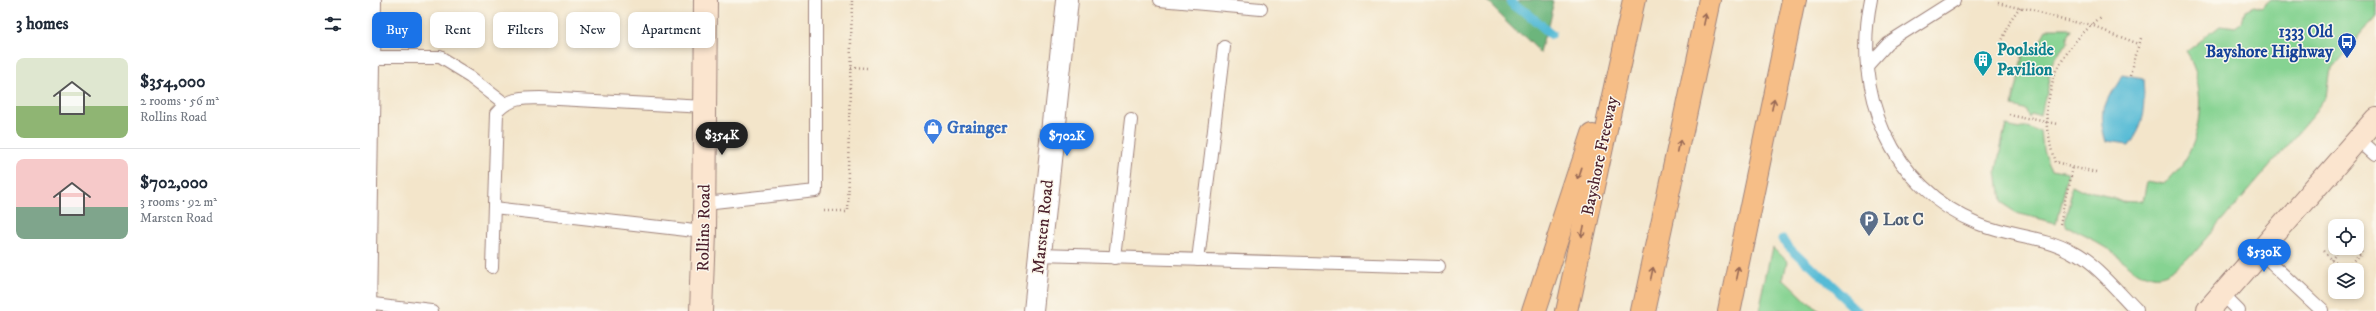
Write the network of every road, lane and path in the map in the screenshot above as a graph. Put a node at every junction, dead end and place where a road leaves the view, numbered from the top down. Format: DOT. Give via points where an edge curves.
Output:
graph roads {
  1 [pos="370,0"];
  2 [pos="706,0"];
  3 [pos="816,0"];
  4 [pos="1067,0"];
  5 [pos="1159,0"];
  6 [pos="1710,0"];
  7 [pos="1794,0"];
  8 [pos="1871,0"];
  9 [pos="1955,0"];
  10 [pos="1998,3"];
  11 [pos="1261,8"];
  12 [pos="1632,8"];
  13 [pos="2020,8"];
  14 [pos="2101,19"];
  15 [pos="2092,26"];
  16 [pos="2141,38"];
  17 [pos="1999,43"];
  18 [pos="2139,44"];
  19 [pos="1224,47"];
  20 [pos="369,57"];
  21 [pos="1867,65"];
  22 [pos="850,67"];
  23 [pos="867,68"];
  24 [pos="2132,74"];
  25 [pos="505,104"];
  26 [pos="706,107"];
  27 [pos="2008,114"];
  28 [pos="2376,119"];
  29 [pos="1131,120"];
  30 [pos="2048,122"];
  31 [pos="2057,124"];
  32 [pos="2359,139"];
  33 [pos="364,151"];
  34 [pos="2376,154"];
  35 [pos="2073,167"];
  36 [pos="2098,173"];
  37 [pos="705,203"];
  38 [pos="494,208"];
  39 [pos="2060,229"];
  40 [pos="704,232"];
  41 [pos="2324,251"];
  42 [pos="2260,252"];
  43 [pos="1040,255"];
  44 [pos="2334,255"];
  45 [pos="2360,255"];
  46 [pos="1115,258"];
  47 [pos="2331,259"];
  48 [pos="1198,260"];
  49 [pos="2335,263"];
  50 [pos="2353,263"];
  51 [pos="492,268"];
  52 [pos="1439,268"];
  53 [pos="2223,295"];
  54 [pos="364,296"];
  55 [pos="432,311"];
  56 [pos="701,311"];
  57 [pos="1034,311"];
  58 [pos="1534,311"];
  59 [pos="1566,311"];
  60 [pos="1643,311"];
  61 [pos="1729,311"];
  62 [pos="2137,311"];
  63 [pos="2208,311"];
  64 [pos="2239,311"];
  65 [pos="2323,311"];
  1 -- 20 [label="street"];
  2 -- 26 [label="main road, Rollins Road"];
  3 -- 37 [label="lane" via="816,191"];
  4 -- 43 [label="street, Marsten Road"];
  5 -- 11 [label="lane"];
  60 -- 6 [label="highway, one-way"];
  61 -- 7 [label="highway, one-way"];
  8 -- 21 [label="lane" via="1867,22"];
  9 -- 21 [label="lane" via="1888,43"];
  10 -- 13 [label="path"];
  12 -- 58 [label="highway, one-way"];
  12 -- 59 [label="highway, Bayshore Freeway, one-way"];
  13 -- 15 [label="path"];
  13 -- 17 [label="path" via="2006,27"];
  14 -- 15 [label="path"];
  15 -- 18 [label="path"];
  15 -- 30 [label="path" via="2075,41 2059,68 2049,101"];
  16 -- 18 [label="path"];
  18 -- 24 [label="path"];
  19 -- 48 [label="lane"];
  20 -- 25 [label="lane" via="439,57 470,76"];
  20 -- 33 [label="street"];
  21 -- 62 [label="lane" via="1876,115 1887,142 1903,167 1942,206 1980,224 2042,240 2072,252 2097,271"];
  22 -- 23 [label="path"];
  25 -- 26 [label="lane" via="522,98 540,98"];
  25 -- 38 [label="lane" via="497,113"];
  26 -- 37 [label="main road, Rollins Road"];
  27 -- 30 [label="path"];
  28 -- 32 [label="main road"];
  29 -- 46 [label="lane"];
  30 -- 31 [label="path"];
  30 -- 35 [label="path" via="2050,146 2055,163"];
  32 -- 34 [label="lane"];
  32 -- 42 [label="main road"];
  33 -- 54 [label="street"];
  35 -- 36 [label="path"];
  35 -- 39 [label="path"];
  37 -- 40 [label="main road, Rollins Road"];
  38 -- 40 [label="lane"];
  38 -- 51 [label="lane"];
  40 -- 56 [label="main road, Rollins Road"];
  41 -- 47 [label="path"];
  42 -- 53 [label="main road"];
  42 -- 65 [label="lane"];
  43 -- 46 [label="lane"];
  43 -- 57 [label="street, Marsten Road"];
  44 -- 47 [label="path"];
  45 -- 50 [label="path"];
  46 -- 48 [label="lane"];
  47 -- 49 [label="path"];
  48 -- 52 [label="lane"];
  53 -- 63 [label="main road"];
  53 -- 64 [label="lane"];
  54 -- 55 [label="lane"];
}
